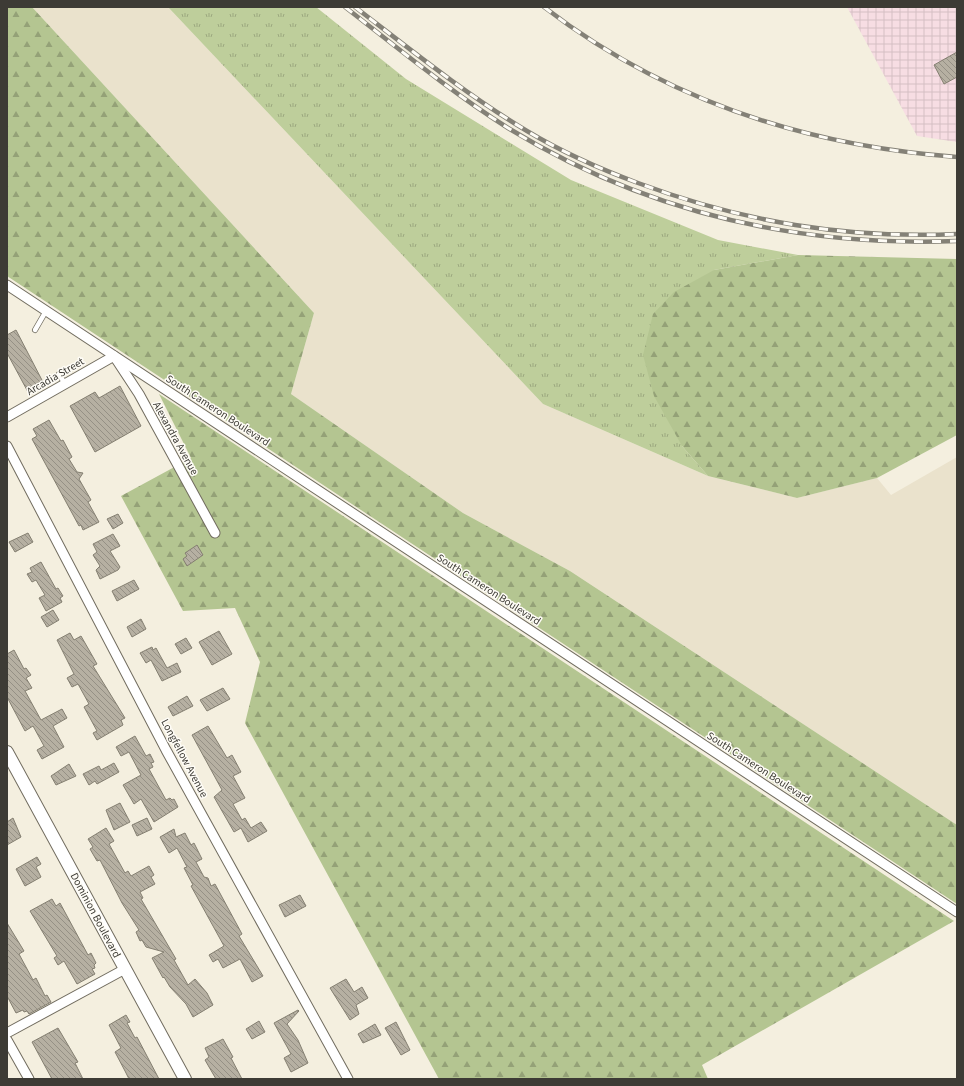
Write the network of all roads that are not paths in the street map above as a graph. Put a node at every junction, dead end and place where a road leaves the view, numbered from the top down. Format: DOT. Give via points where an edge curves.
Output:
graph roads {
  1 [pos="7,285"];
  2 [pos="46,311"];
  3 [pos="35,330"];
  4 [pos="114,356"];
  5 [pos="59,374"];
  6 [pos="65,384"];
  7 [pos="7,417"];
  8 [pos="7,446"];
  9 [pos="215,533"];
  10 [pos="7,752"];
  11 [pos="957,912"];
  12 [pos="125,969"];
  13 [pos="7,1033"];
  14 [pos="7,1040"];
  15 [pos="29,1079"];
  16 [pos="185,1079"];
  17 [pos="348,1079"];
  1 -- 2 [label="street, South Cameron Boulevard"];
  2 -- 3 [label="lane"];
  2 -- 4 [label="street, South Cameron Boulevard"];
  4 -- 6 [label="street, Arcadia Street"];
  4 -- 9 [label="street, Alexandra Avenue" via="139,394"];
  4 -- 11 [label="street, South Cameron Boulevard"];
  5 -- 6 [label="lane"];
  6 -- 7 [label="street, Arcadia Street"];
  8 -- 17 [label="street, Longfellow Avenue" via="166,750"];
  10 -- 12 [label="street, Dominion Boulevard"];
  12 -- 13 [label="street"];
  12 -- 16 [label="street, Dominion Boulevard"];
  14 -- 15 [label="street"];
}
